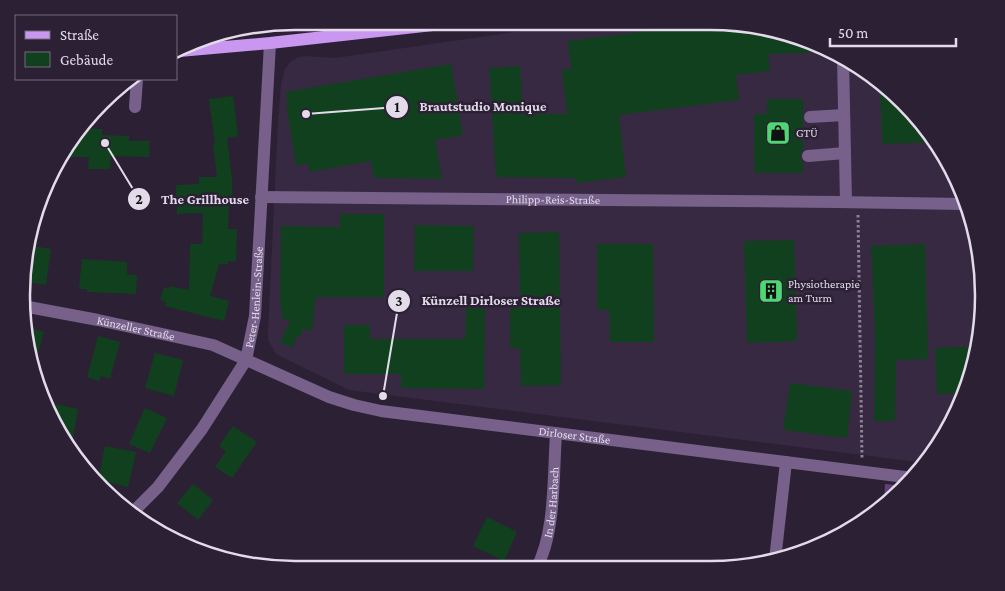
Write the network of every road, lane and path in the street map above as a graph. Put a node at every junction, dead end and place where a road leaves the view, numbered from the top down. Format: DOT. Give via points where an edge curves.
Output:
graph roads {
  1 [pos="393,30"];
  2 [pos="270,43"];
  3 [pos="195,50"];
  4 [pos="843,67"];
  5 [pos="137,83"];
  6 [pos="135,107"];
  7 [pos="844,115"];
  8 [pos="810,118"];
  9 [pos="845,153"];
  10 [pos="808,156"];
  11 [pos="261,197"];
  12 [pos="852,202"];
  13 [pos="959,204"];
  14 [pos="31,307"];
  15 [pos="246,360"];
  16 [pos="556,434"];
  17 [pos="786,462"];
  18 [pos="860,471"];
  19 [pos="903,477"];
  20 [pos="137,508"];
  21 [pos="776,553"];
  22 [pos="540,561"];
  1 -- 2 [label="main road"];
  2 -- 3 [label="main road"];
  2 -- 11 [label="street, Peter-Henlein-Straße"];
  4 -- 7 [label="street"];
  5 -- 6 [label="street"];
  7 -- 8 [label="street"];
  7 -- 9 [label="street"];
  9 -- 10 [label="street"];
  9 -- 12 [label="street"];
  11 -- 12 [label="street, Philipp-Reis-Straße"];
  11 -- 15 [label="street, Peter-Henlein-Straße" via="255,316"];
  12 -- 13 [label="street, Philipp-Reis-Straße"];
  12 -- 18 [label="path" via="863,458"];
  14 -- 15 [label="street, Künzeller Straße" via="213,345"];
  15 -- 16 [label="street, Dirloser Straße" via="354,406"];
  15 -- 20 [label="street, Peter-Henlein-Straße" via="202,429 158,487"];
  16 -- 17 [label="street, Dirloser Straße"];
  16 -- 22 [label="street, In der Harbach" via="550,528"];
  17 -- 18 [label="street, Dirloser Straße"];
  17 -- 21 [label="street"];
  18 -- 19 [label="street, Dirloser Straße"];
}
